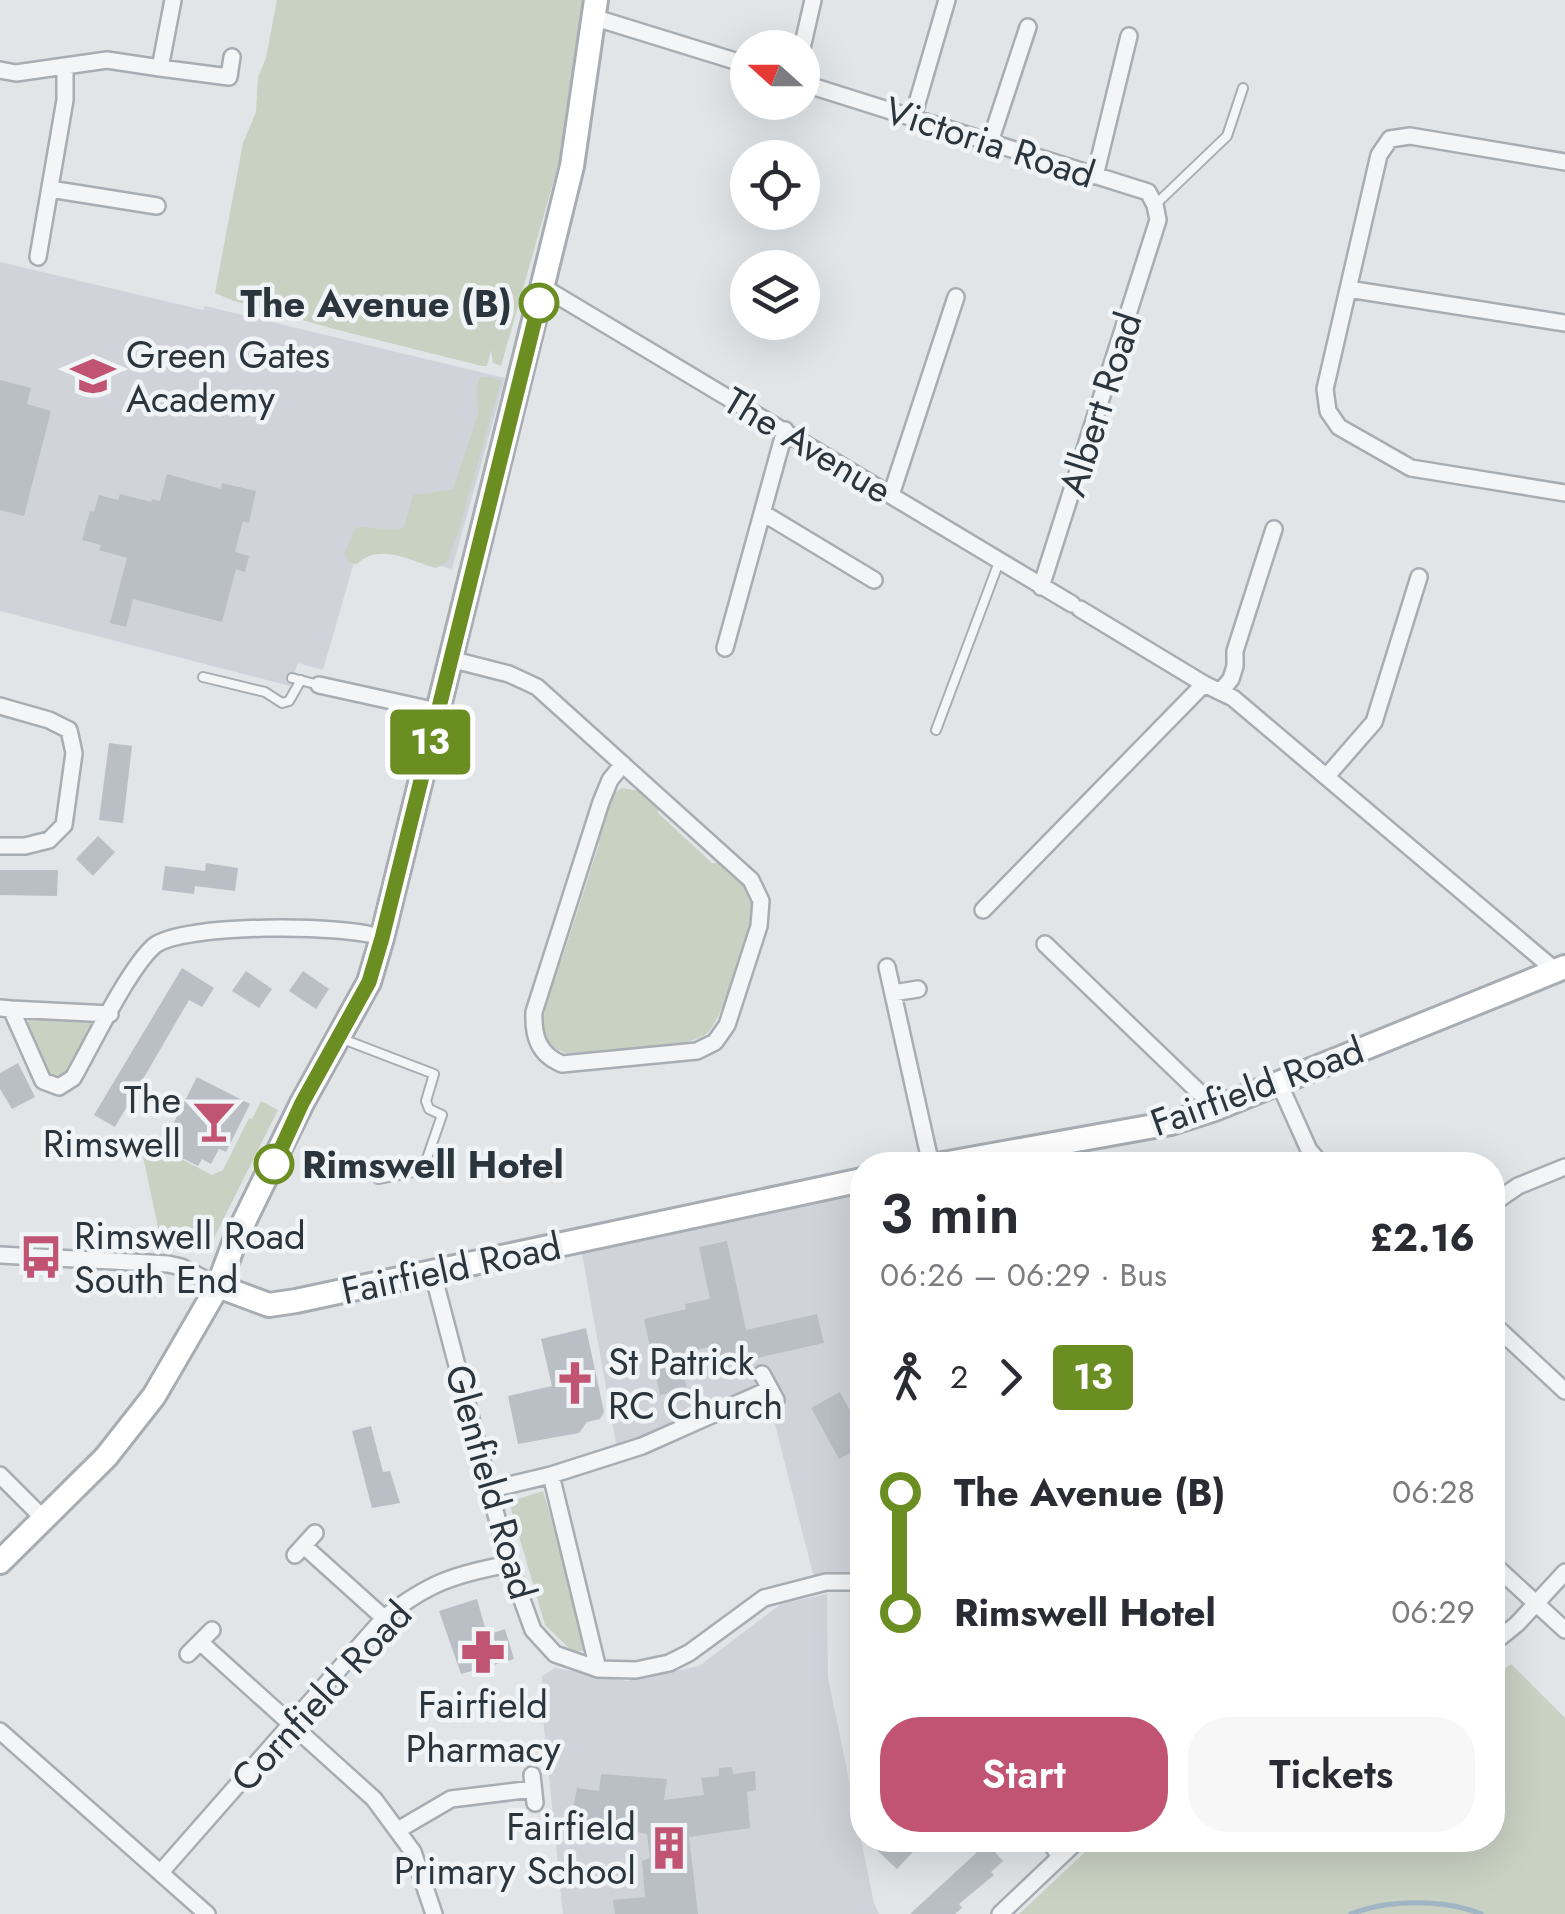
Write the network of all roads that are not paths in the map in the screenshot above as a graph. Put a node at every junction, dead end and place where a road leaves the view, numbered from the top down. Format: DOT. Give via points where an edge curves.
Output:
graph roads {
  1 [pos="173,0"];
  2 [pos="813,0"];
  3 [pos="946,0"];
  4 [pos="596,9"];
  5 [pos="1028,27"];
  6 [pos="806,30"];
  7 [pos="1129,36"];
  8 [pos="232,57"];
  9 [pos="730,58"];
  10 [pos="66,66"];
  11 [pos="160,68"];
  12 [pos="0,70"];
  13 [pos="820,88"];
  14 [pos="1243,88"];
  15 [pos="914,117"];
  16 [pos="990,142"];
  17 [pos="1565,162"];
  18 [pos="1095,176"];
  19 [pos="50,189"];
  20 [pos="158,206"];
  21 [pos="1157,212"];
  22 [pos="38,257"];
  23 [pos="543,287"];
  24 [pos="1348,289"];
  25 [pos="956,297"];
  26 [pos="1565,323"];
  27 [pos="785,430"];
  28 [pos="1565,493"];
  29 [pos="890,495"];
  30 [pos="763,513"];
  31 [pos="1274,529"];
  32 [pos="1267,552"];
  33 [pos="1286,558"];
  34 [pos="999,562"];
  35 [pos="1419,578"];
  36 [pos="874,580"];
  37 [pos="1042,586"];
  38 [pos="725,648"];
  39 [pos="450,659"];
  40 [pos="202,677"];
  41 [pos="1204,684"];
  42 [pos="319,686"];
  43 [pos="1221,691"];
  44 [pos="0,706"];
  45 [pos="437,711"];
  46 [pos="936,730"];
  47 [pos="624,764"];
  48 [pos="1327,776"];
  49 [pos="0,846"];
  50 [pos="983,910"];
  51 [pos="382,938"];
  52 [pos="1045,944"];
  53 [pos="887,967"];
  54 [pos="1560,969"];
  55 [pos="918,988"];
  56 [pos="893,993"];
  57 [pos="6,1009"];
  58 [pos="110,1014"];
  59 [pos="338,1038"];
  60 [pos="1280,1083"];
  61 [pos="1212,1110"];
  62 [pos="944,1152"];
  63 [pos="1015,1152"];
  64 [pos="1312,1152"];
  65 [pos="1564,1169"];
  66 [pos="378,1179"];
  67 [pos="850,1183"];
  68 [pos="1505,1195"];
  69 [pos="0,1255"];
  70 [pos="432,1270"];
  71 [pos="218,1286"];
  72 [pos="1505,1335"];
  73 [pos="770,1388"];
  74 [pos="1565,1391"];
  75 [pos="0,1475"];
  76 [pos="551,1476"];
  77 [pos="492,1490"];
  78 [pos="44,1518"];
  79 [pos="305,1544"];
  80 [pos="0,1562"];
  81 [pos="509,1564"];
  82 [pos="1565,1572"];
  83 [pos="1505,1576"];
  84 [pos="850,1582"];
  85 [pos="1536,1604"];
  86 [pos="384,1618"];
  87 [pos="212,1630"];
  88 [pos="1565,1630"];
  89 [pos="1505,1632"];
  90 [pos="598,1670"];
  91 [pos="291,1725"];
  92 [pos="0,1730"];
  93 [pos="533,1789"];
  94 [pos="398,1830"];
  95 [pos="1056,1852"];
  96 [pos="1065,1852"];
  97 [pos="1060,1857"];
  98 [pos="161,1872"];
  99 [pos="207,1914"];
  100 [pos="434,1914"];
  101 [pos="1000,1914"];
  1 -- 11 [label="street"];
  2 -- 6 [label="street"];
  3 -- 15 [label="street"];
  4 -- 9 [label="street"];
  4 -- 23 [label="street" via="572,166"];
  5 -- 16 [label="street"];
  7 -- 18 [label="street"];
  8 -- 11 [label="street" via="229,76"];
  10 -- 11 [label="street" via="107,60"];
  10 -- 12 [label="street"];
  10 -- 19 [label="street"];
  13 -- 15 [label="street, Victoria Road"];
  14 -- 21 [label="lane" via="1227,136"];
  15 -- 16 [label="street, Victoria Road"];
  16 -- 18 [label="street, Victoria Road"];
  17 -- 24 [label="street" via="1410,136 1390,139 1379,156"];
  18 -- 21 [label="street, Victoria Road" via="1148,192"];
  19 -- 20 [label="street"];
  19 -- 22 [label="street"];
  21 -- 37 [label="street, Albert Road"];
  23 -- 27 [label="street, The Avenue"];
  23 -- 39 [label="street"];
  24 -- 26 [label="street"];
  24 -- 28 [label="street" via="1324,389 1328,411 1340,426 1411,468"];
  25 -- 29 [label="street"];
  27 -- 29 [label="street, The Avenue"];
  27 -- 30 [label="street"];
  29 -- 34 [label="street, The Avenue"];
  30 -- 36 [label="street"];
  30 -- 38 [label="street"];
  31 -- 32 [label="street"];
  32 -- 33 [label="street"];
  32 -- 43 [label="street" via="1235,666"];
  34 -- 37 [label="street, The Avenue"];
  34 -- 46 [label="lane"];
  35 -- 48 [label="street" via="1374,722"];
  37 -- 41 [label="street, The Avenue"];
  39 -- 45 [label="street"];
  39 -- 47 [label="street" via="537,686"];
  40 -- 42 [label="lane" via="265,692 282,703 296,679"];
  41 -- 43 [label="street, The Avenue"];
  41 -- 50 [label="street"];
  42 -- 45 [label="street"];
  43 -- 48 [label="street, The Avenue"];
  44 -- 49 [label="street" via="68,730 74,753 64,826 49,840"];
  45 -- 51 [label="street"];
  47 -- 47 [label="street" via="751,880 761,901 759,926 727,1025 706,1048 562,1064 540,1047 534,1012 601,802"];
  48 -- 54 [label="street, The Avenue"];
  51 -- 58 [label="street" via="337,929 177,935 148,952"];
  51 -- 59 [label="street" via="369,982"];
  52 -- 61 [label="street"];
  53 -- 56 [label="street"];
  54 -- 60 [label="street, Fairfield Road"];
  55 -- 56 [label="street"];
  56 -- 62 [label="street"];
  57 -- 58 [label="street"];
  57 -- 58 [label="street" via="43,1081 59,1087 73,1078"];
  59 -- 66 [label="lane" via="434,1074 426,1101 442,1115 423,1170"];
  59 -- 71 [label="street"];
  60 -- 61 [label="street, Fairfield Road"];
  60 -- 64 [label="street"];
  61 -- 63 [label="street, Fairfield Road" via="1171,1124"];
  65 -- 68 [label="street"];
  67 -- 70 [label="street, Fairfield Road"];
  69 -- 71 [label="street" via="168,1264"];
  70 -- 71 [label="street, Fairfield Road" via="269,1305"];
  70 -- 77 [label="street, Glenfield Road"];
  71 -- 78 [label="street" via="154,1396 106,1458"];
  72 -- 74 [label="street"];
  73 -- 76 [label="street" via="642,1446"];
  75 -- 78 [label="street"];
  76 -- 77 [label="street"];
  76 -- 90 [label="street"];
  77 -- 81 [label="street, Glenfield Road"];
  78 -- 80 [label="street"];
  79 -- 86 [label="street"];
  81 -- 86 [label="street, Cornfield Road" via="419,1590"];
  81 -- 90 [label="street, Glenfield Road" via="533,1630 555,1654"];
  82 -- 85 [label="street"];
  83 -- 85 [label="street"];
  84 -- 90 [label="street, Glenfield Road" via="764,1598 670,1663"];
  85 -- 88 [label="street"];
  85 -- 89 [label="street"];
  86 -- 91 [label="street, Cornfield Road"];
  87 -- 91 [label="street" via="194,1648"];
  91 -- 94 [label="street" via="374,1799"];
  91 -- 98 [label="street, Cornfield Road"];
  92 -- 98 [label="street"];
  93 -- 94 [label="street" via="451,1799"];
  94 -- 100 [label="street" via="423,1874"];
  95 -- 97 [label="street"];
  96 -- 97 [label="street"];
  97 -- 101 [label="street"];
  98 -- 99 [label="street"];
}
